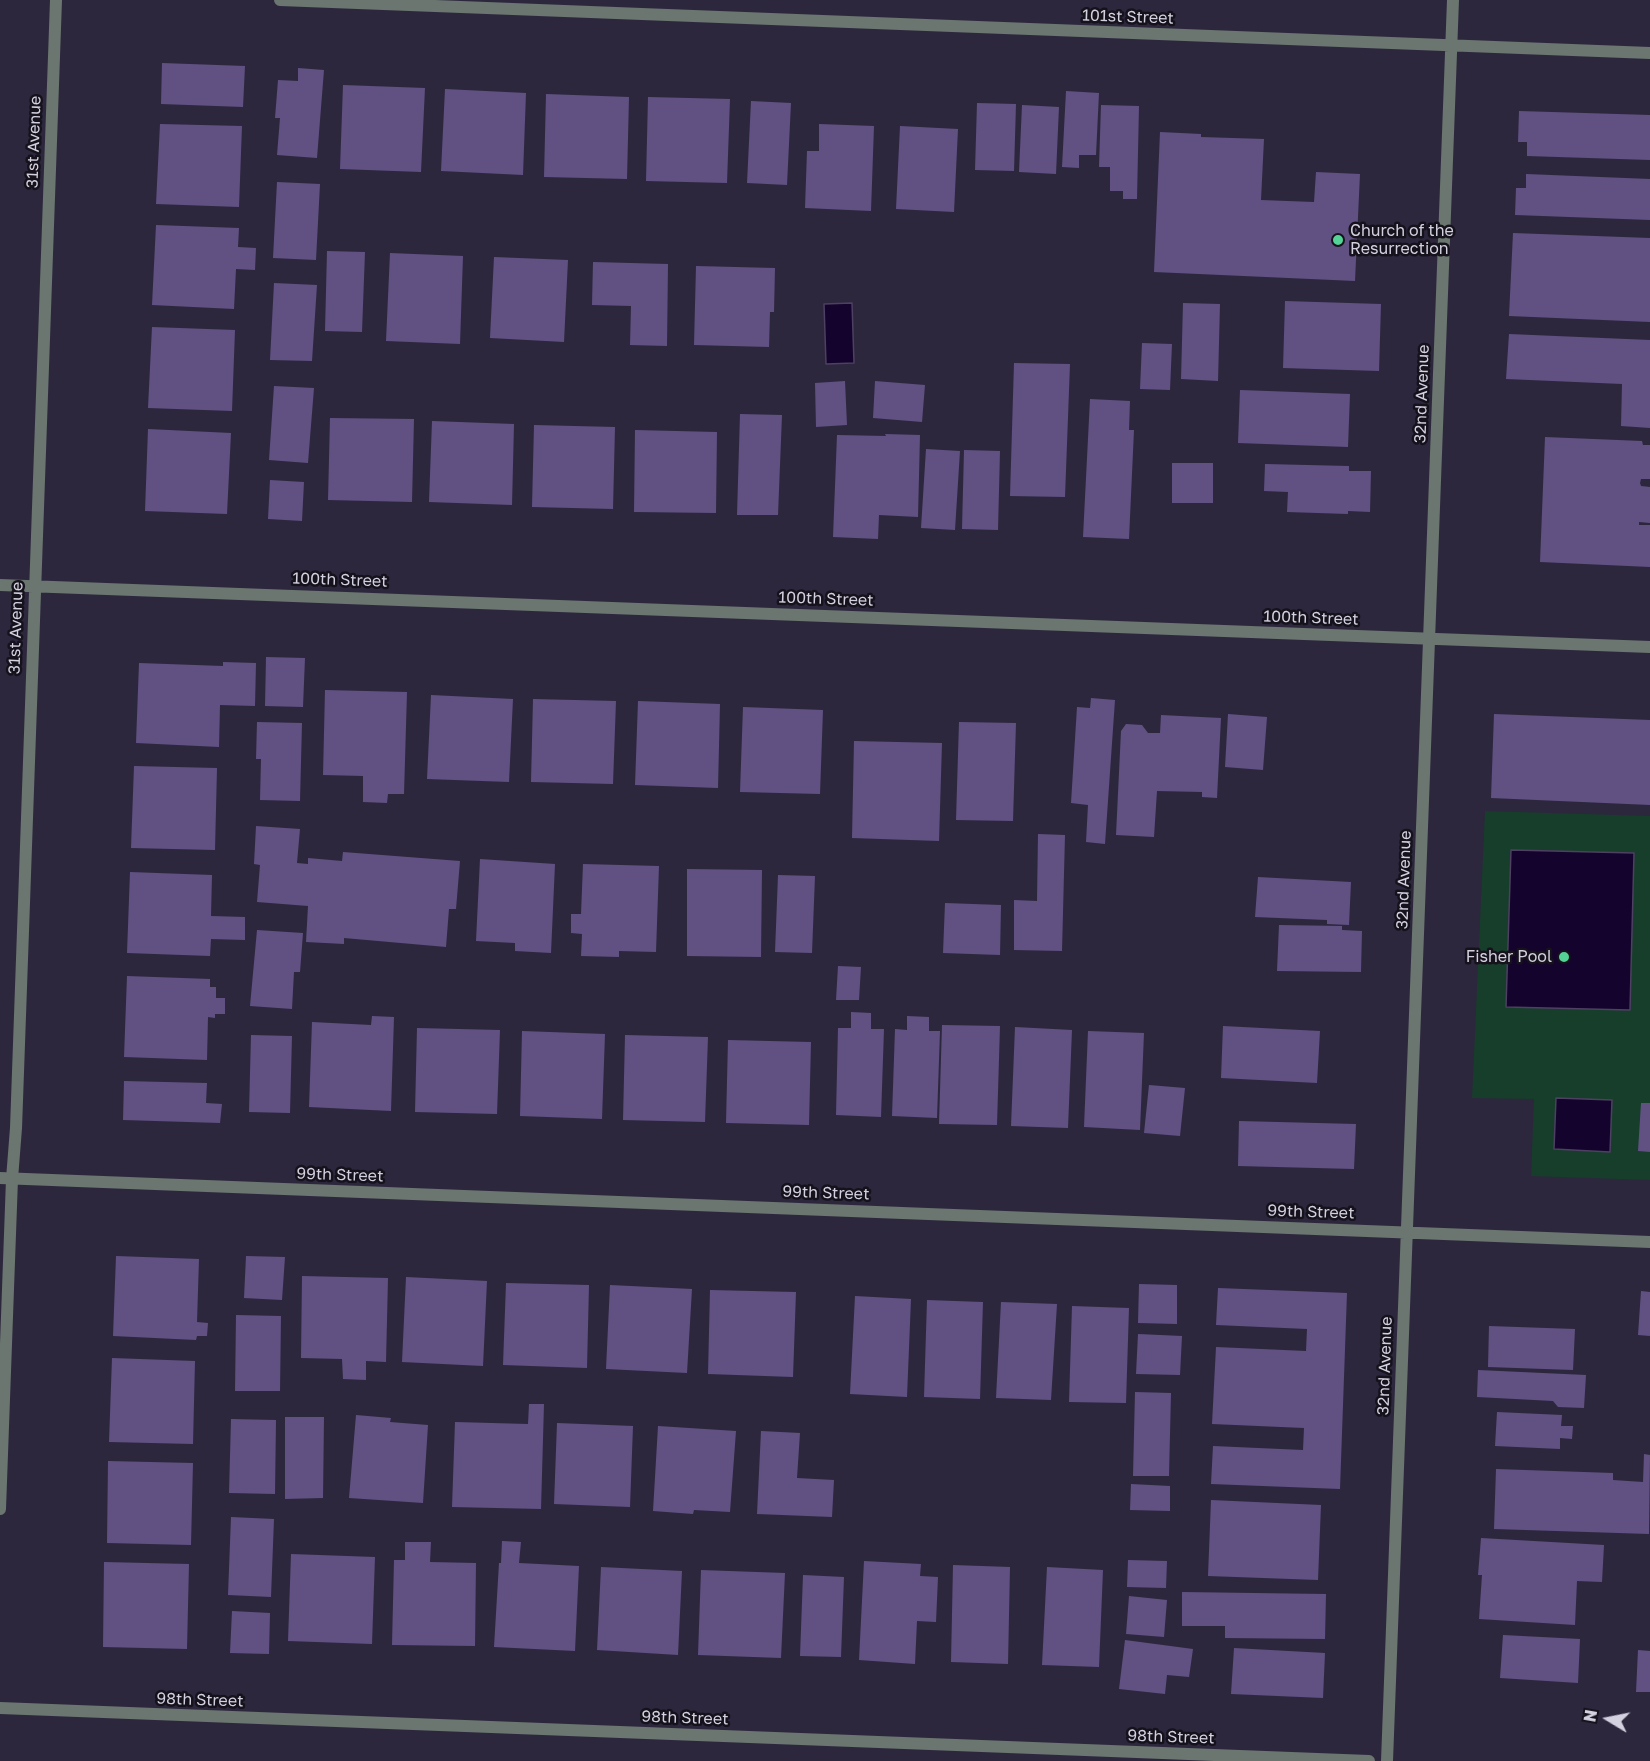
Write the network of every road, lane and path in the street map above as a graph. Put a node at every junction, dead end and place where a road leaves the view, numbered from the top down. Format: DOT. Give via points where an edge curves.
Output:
graph roads {
  1 [pos="56,0"];
  2 [pos="280,0"];
  3 [pos="1453,0"];
  4 [pos="1450,46"];
  5 [pos="1650,53"];
  6 [pos="0,585"];
  7 [pos="34,585"];
  8 [pos="1429,639"];
  9 [pos="1650,647"];
  10 [pos="6,1179"];
  11 [pos="1406,1233"];
  12 [pos="1650,1242"];
  13 [pos="0,1509"];
  14 [pos="0,1708"];
  15 [pos="1369,1761"];
  16 [pos="1387,1761"];
  1 -- 7 [label="street, 31st Avenue"];
  2 -- 4 [label="street, 101st Street"];
  3 -- 4 [label="street, 32nd Avenue"];
  4 -- 5 [label="street, 101st Street"];
  4 -- 8 [label="street, 32nd Avenue"];
  6 -- 7 [label="street, 100th Street"];
  7 -- 8 [label="street, 100th Street"];
  7 -- 10 [label="street, 31st Avenue" via="17,1105"];
  8 -- 9 [label="street, 100th Street"];
  8 -- 11 [label="street, 32nd Avenue"];
  10 -- 11 [label="street, 99th Street"];
  10 -- 13 [label="street, 31st Avenue"];
  11 -- 12 [label="street, 99th Street"];
  11 -- 16 [label="street, 32nd Avenue"];
  14 -- 15 [label="street, 98th Street"];
}
